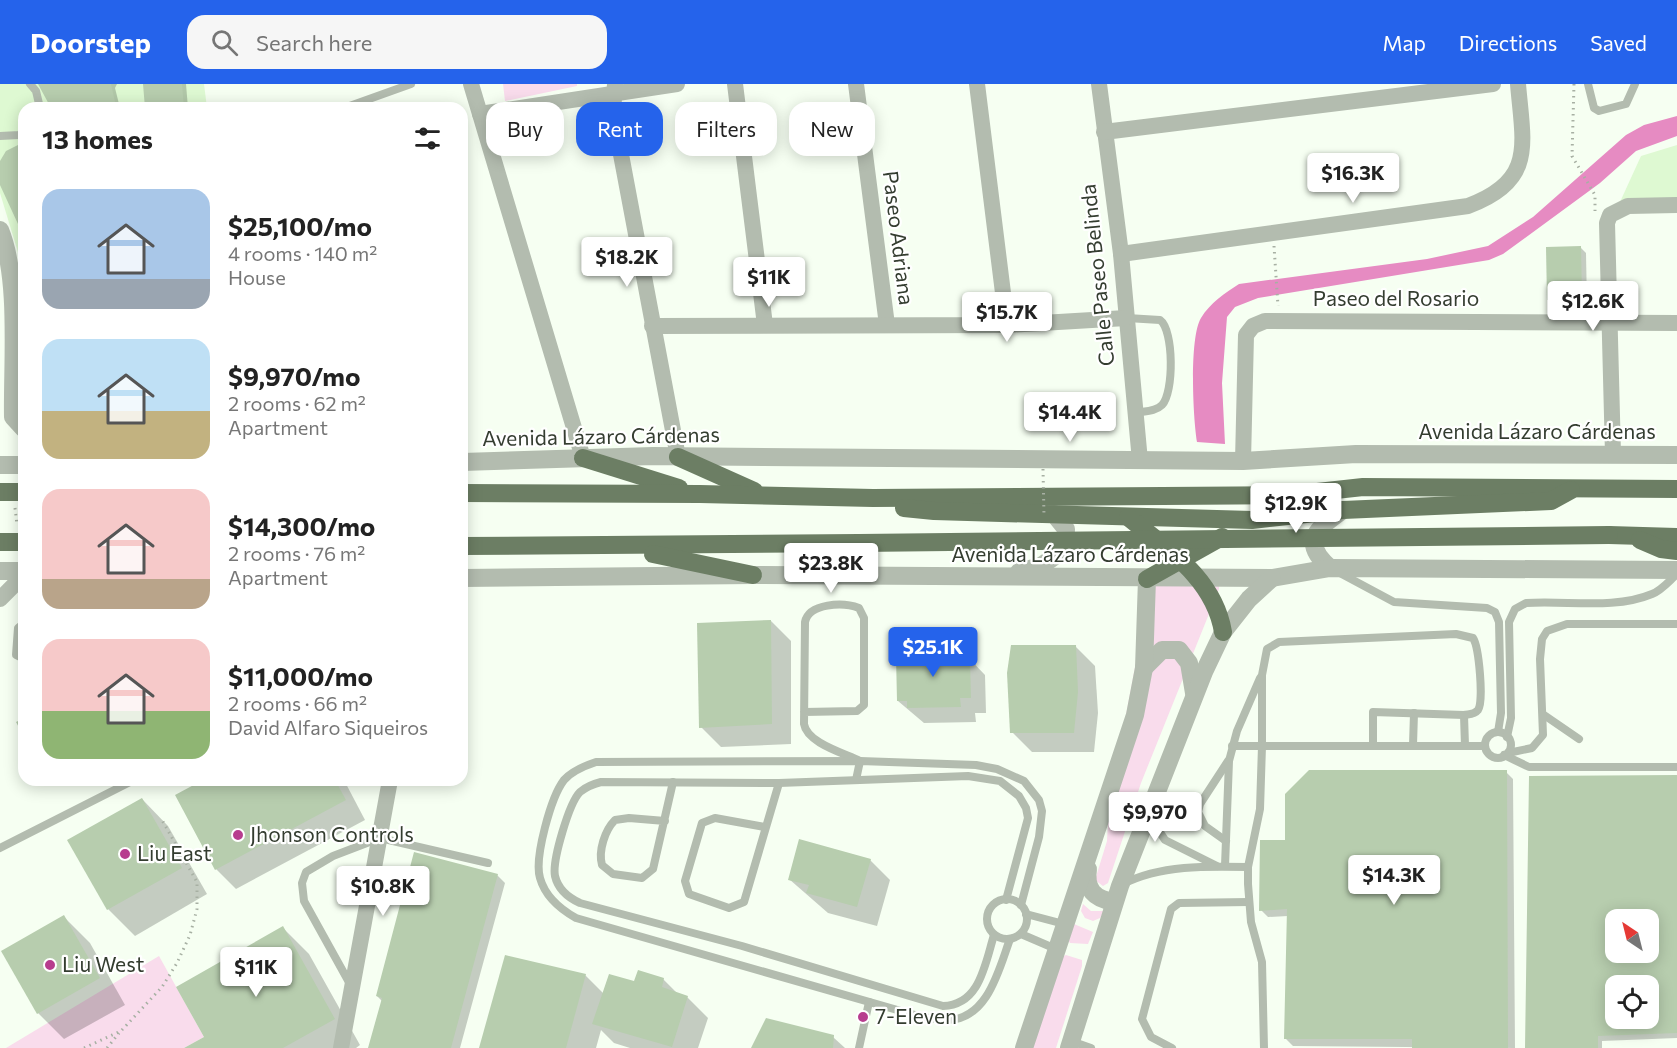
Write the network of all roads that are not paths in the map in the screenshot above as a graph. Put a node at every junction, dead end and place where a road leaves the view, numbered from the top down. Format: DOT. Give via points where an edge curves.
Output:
graph roads {
  1 [pos="30,84"];
  2 [pos="411,84"];
  3 [pos="471,84"];
  4 [pos="677,84"];
  5 [pos="735,84"];
  6 [pos="856,84"];
  7 [pos="977,84"];
  8 [pos="1099,84"];
  9 [pos="1493,84"];
  10 [pos="1518,84"];
  11 [pos="1588,84"];
  12 [pos="1635,84"];
  13 [pos="607,89"];
  14 [pos="39,102"];
  15 [pos="361,102"];
  16 [pos="480,114"];
  17 [pos="1104,132"];
  18 [pos="18,135"];
  19 [pos="0,136"];
  20 [pos="1677,205"];
  21 [pos="0,230"];
  22 [pos="1120,254"];
  23 [pos="1126,318"];
  24 [pos="1610,323"];
  25 [pos="1677,323"];
  26 [pos="765,325"];
  27 [pos="886,325"];
  28 [pos="1008,325"];
  29 [pos="651,326"];
  30 [pos="1135,413"];
  31 [pos="12,421"];
  32 [pos="1612,454"];
  33 [pos="1677,455"];
  34 [pos="678,457"];
  35 [pos="583,458"];
  36 [pos="1140,461"];
  37 [pos="1243,461"];
  38 [pos="468,462"];
  39 [pos="0,465"];
  40 [pos="18,465"];
  41 [pos="1572,489"];
  42 [pos="1677,489"];
  43 [pos="468,493"];
  44 [pos="700,494"];
  45 [pos="766,496"];
  46 [pos="873,498"];
  47 [pos="1343,510"];
  48 [pos="1049,515"];
  49 [pos="1128,517"];
  50 [pos="1195,518"];
  51 [pos="1252,520"];
  52 [pos="1632,536"];
  53 [pos="1677,537"];
  54 [pos="0,542"];
  55 [pos="18,542"];
  56 [pos="1162,545"];
  57 [pos="468,546"];
  58 [pos="619,547"];
  59 [pos="1677,551"];
  60 [pos="1180,560"];
  61 [pos="1330,568"];
  62 [pos="0,571"];
  63 [pos="18,572"];
  64 [pos="1677,572"];
  65 [pos="753,575"];
  66 [pos="468,578"];
  67 [pos="990,578"];
  68 [pos="1198,578"];
  69 [pos="1272,578"];
  70 [pos="1148,579"];
  71 [pos="18,580"];
  72 [pos="0,599"];
  73 [pos="1677,624"];
  74 [pos="18,628"];
  75 [pos="1223,632"];
  76 [pos="18,656"];
  77 [pos="1144,668"];
  78 [pos="1262,675"];
  79 [pos="1194,695"];
  80 [pos="804,712"];
  81 [pos="1414,713"];
  82 [pos="1464,715"];
  83 [pos="1544,715"];
  84 [pos="1498,732"];
  85 [pos="1507,736"];
  86 [pos="1579,740"];
  87 [pos="1373,745"];
  88 [pos="1413,745"];
  89 [pos="1232,746"];
  90 [pos="1262,746"];
  91 [pos="1466,746"];
  92 [pos="1485,746"];
  93 [pos="1506,754"];
  94 [pos="860,761"];
  95 [pos="1228,761"];
  96 [pos="1677,767"];
  97 [pos="856,780"];
  98 [pos="673,782"];
  99 [pos="779,783"];
  100 [pos="122,786"];
  101 [pos="389,786"];
  102 [pos="1148,811"];
  103 [pos="665,821"];
  104 [pos="765,827"];
  105 [pos="380,838"];
  106 [pos="1226,841"];
  107 [pos="0,848"];
  108 [pos="1089,858"];
  109 [pos="488,863"];
  110 [pos="1221,866"];
  111 [pos="1248,867"];
  112 [pos="1117,894"];
  113 [pos="1006,900"];
  114 [pos="1249,902"];
  115 [pos="1021,905"];
  116 [pos="599,909"];
  117 [pos="1026,914"];
  118 [pos="1064,924"];
  119 [pos="597,925"];
  120 [pos="994,934"];
  121 [pos="1021,934"];
  122 [pos="1010,939"];
  123 [pos="1056,949"];
  124 [pos="352,987"];
  125 [pos="869,1002"];
  126 [pos="1070,1044"];
  127 [pos="340,1048"];
  128 [pos="859,1048"];
  129 [pos="1024,1048"];
  130 [pos="1091,1048"];
  131 [pos="1172,1048"];
  132 [pos="1264,1048"];
  1 -- 14 [label="lane"];
  2 -- 15 [label="lane"];
  3 -- 16 [label="street"];
  4 -- 13 [label="street"];
  5 -- 26 [label="street"];
  6 -- 27 [label="street, Paseo Adriana"];
  7 -- 28 [label="street"];
  8 -- 17 [label="street, Calle Paseo Belinda"];
  9 -- 17 [label="street"];
  10 -- 22 [label="street" via="1521,160 1506,187 1492,197 1468,206"];
  11 -- 12 [label="lane" via="1594,108 1599,111 1626,104"];
  13 -- 16 [label="street"];
  13 -- 29 [label="street"];
  16 -- 35 [label="street"];
  17 -- 22 [label="street, Calle Paseo Belinda"];
  18 -- 19 [label="lane"];
  20 -- 24 [label="street" via="1628,206 1610,215"];
  21 -- 31 [label="street" via="11,292"];
  22 -- 23 [label="street, Calle Paseo Belinda"];
  23 -- 28 [label="street"];
  23 -- 30 [label="street, Calle Paseo Belinda"];
  23 -- 30 [label="lane" via="1160,320 1167,326 1170,338 1168,397 1159,408"];
  24 -- 25 [label="street, Paseo del Rosario"];
  24 -- 32 [label="street"];
  24 -- 37 [label="street, Paseo del Rosario" via="1265,321 1253,326 1246,335"];
  26 -- 27 [label="street"];
  26 -- 29 [label="street"];
  27 -- 28 [label="street"];
  29 -- 34 [label="street"];
  30 -- 36 [label="street, Calle Paseo Belinda"];
  32 -- 33 [label="street, Avenida Lázaro Cárdenas"];
  32 -- 37 [label="street, Avenida Lázaro Cárdenas" via="1356,454"];
  34 -- 35 [label="street, Avenida Lázaro Cárdenas"];
  34 -- 36 [label="street, Avenida Lázaro Cárdenas"];
  34 -- 45 [label="highway"];
  35 -- 38 [label="street, Avenida Lázaro Cárdenas"];
  35 -- 44 [label="highway"];
  36 -- 37 [label="street, Avenida Lázaro Cárdenas"];
  39 -- 40 [label="street"];
  41 -- 42 [label="highway"];
  41 -- 46 [label="highway" via="1385,487 1290,495"];
  41 -- 47 [label="highway" via="1551,501"];
  43 -- 44 [label="highway"];
  44 -- 45 [label="highway"];
  45 -- 46 [label="highway"];
  46 -- 48 [label="highway" via="916,510"];
  47 -- 51 [label="highway"];
  47 -- 61 [label="street" via="1319,528 1314,537 1316,551"];
  48 -- 49 [label="highway"];
  48 -- 67 [label="street" via="1063,523 1068,536 1060,555 1041,566"];
  49 -- 50 [label="highway"];
  49 -- 56 [label="highway"];
  50 -- 51 [label="highway"];
  50 -- 56 [label="highway"];
  51 -- 60 [label="highway"];
  52 -- 53 [label="highway, Avenida Lázaro Cárdenas"];
  52 -- 58 [label="highway, Avenida Lázaro Cárdenas, bridge"];
  52 -- 59 [label="highway" via="1661,549"];
  54 -- 55 [label="highway"];
  56 -- 60 [label="highway"];
  56 -- 70 [label="highway"];
  57 -- 58 [label="highway, Avenida Lázaro Cárdenas"];
  58 -- 65 [label="highway"];
  60 -- 68 [label="highway"];
  60 -- 70 [label="highway"];
  61 -- 64 [label="street, Avenida Lázaro Cárdenas"];
  61 -- 69 [label="street, Avenida Lázaro Cárdenas"];
  61 -- 84 [label="lane" via="1394,602 1487,608 1495,612 1499,622"];
  62 -- 63 [label="street"];
  64 -- 85 [label="lane" via="1663,588 1637,598 1617,602 1526,603 1515,609 1509,622 1511,718"];
  65 -- 66 [label="street, Avenida Lázaro Cárdenas"];
  65 -- 67 [label="street, Avenida Lázaro Cárdenas"];
  67 -- 70 [label="street, Avenida Lázaro Cárdenas"];
  68 -- 69 [label="street, Avenida Lázaro Cárdenas"];
  68 -- 70 [label="street, Avenida Lázaro Cárdenas"];
  68 -- 75 [label="highway" via="1216,604"];
  69 -- 75 [label="street"];
  70 -- 77 [label="street"];
  71 -- 72 [label="street"];
  73 -- 83 [label="lane" via="1567,624 1547,631 1540,659"];
  74 -- 76 [label="lane"];
  75 -- 79 [label="street"];
  77 -- 79 [label="street" via="1162,650 1179,650 1190,663"];
  77 -- 108 [label="street" via="1135,715"];
  78 -- 82 [label="lane" via="1267,649 1287,640 1465,635 1476,642 1481,700 1475,713"];
  78 -- 89 [label="lane"];
  78 -- 90 [label="lane"];
  79 -- 102 [label="street"];
  80 -- 80 [label="lane" via="806,616 822,607 859,608 864,618 864,705 856,711"];
  80 -- 94 [label="lane" via="804,728 809,735"];
  81 -- 82 [label="lane"];
  81 -- 87 [label="lane" via="1373,712"];
  81 -- 88 [label="lane"];
  82 -- 91 [label="lane"];
  83 -- 86 [label="lane"];
  83 -- 93 [label="lane" via="1543,735 1537,745"];
  84 -- 85 [label="lane"];
  84 -- 92 [label="lane" via="1488,737"];
  85 -- 93 [label="lane" via="1510,745"];
  87 -- 88 [label="lane"];
  87 -- 90 [label="lane"];
  88 -- 91 [label="lane"];
  89 -- 90 [label="lane"];
  89 -- 95 [label="lane"];
  90 -- 111 [label="lane" via="1260,809"];
  91 -- 92 [label="lane"];
  92 -- 93 [label="lane" via="1493,757"];
  93 -- 96 [label="lane" via="1529,767"];
  94 -- 97 [label="lane"];
  94 -- 115 [label="lane" via="976,765 1024,781 1039,800 1041,822"];
  94 -- 119 [label="lane" via="610,761 596,762 574,772 565,779 554,799 541,848 539,876 544,889 564,911"];
  95 -- 106 [label="lane"];
  95 -- 106 [label="lane" via="1198,812 1205,826"];
  97 -- 99 [label="lane"];
  97 -- 113 [label="lane" via="968,776 1000,781 1012,788 1028,818"];
  98 -- 99 [label="lane"];
  98 -- 103 [label="lane"];
  98 -- 116 [label="lane" via="601,782 590,785 575,798 555,876 570,898"];
  99 -- 104 [label="lane"];
  100 -- 107 [label="lane"];
  101 -- 105 [label="street"];
  102 -- 110 [label="lane" via="1165,840"];
  102 -- 112 [label="street"];
  103 -- 103 [label="lane" via="656,864 648,875 642,878 613,874 602,865 600,854 615,820"];
  104 -- 104 [label="lane" via="744,902 729,908 689,894 685,881 702,823 715,818"];
  105 -- 109 [label="lane"];
  105 -- 124 [label="street"];
  105 -- 124 [label="lane" via="315,865 306,872 302,883 304,901"];
  106 -- 110 [label="lane"];
  108 -- 112 [label="street" via="1090,891 1099,899"];
  108 -- 118 [label="street"];
  110 -- 111 [label="lane"];
  110 -- 112 [label="lane" via="1147,873"];
  111 -- 114 [label="lane"];
  112 -- 126 [label="street"];
  113 -- 115 [label="lane"];
  113 -- 120 [label="lane" via="996,903 988,912 987,923"];
  114 -- 131 [label="lane" via="1179,903 1171,909 1142,1019 1151,1037"];
  114 -- 132 [label="lane" via="1262,962"];
  115 -- 117 [label="lane"];
  116 -- 119 [label="lane"];
  116 -- 120 [label="lane" via="943,1005 954,1005 973,994"];
  117 -- 118 [label="lane"];
  117 -- 121 [label="lane"];
  118 -- 123 [label="street"];
  119 -- 125 [label="lane"];
  120 -- 122 [label="lane"];
  121 -- 122 [label="lane"];
  121 -- 123 [label="lane"];
  122 -- 125 [label="lane" via="988,995 971,1012 950,1020 938,1019"];
  123 -- 129 [label="street"];
  124 -- 127 [label="street"];
  125 -- 128 [label="lane"];
  126 -- 130 [label="lane"];
}
